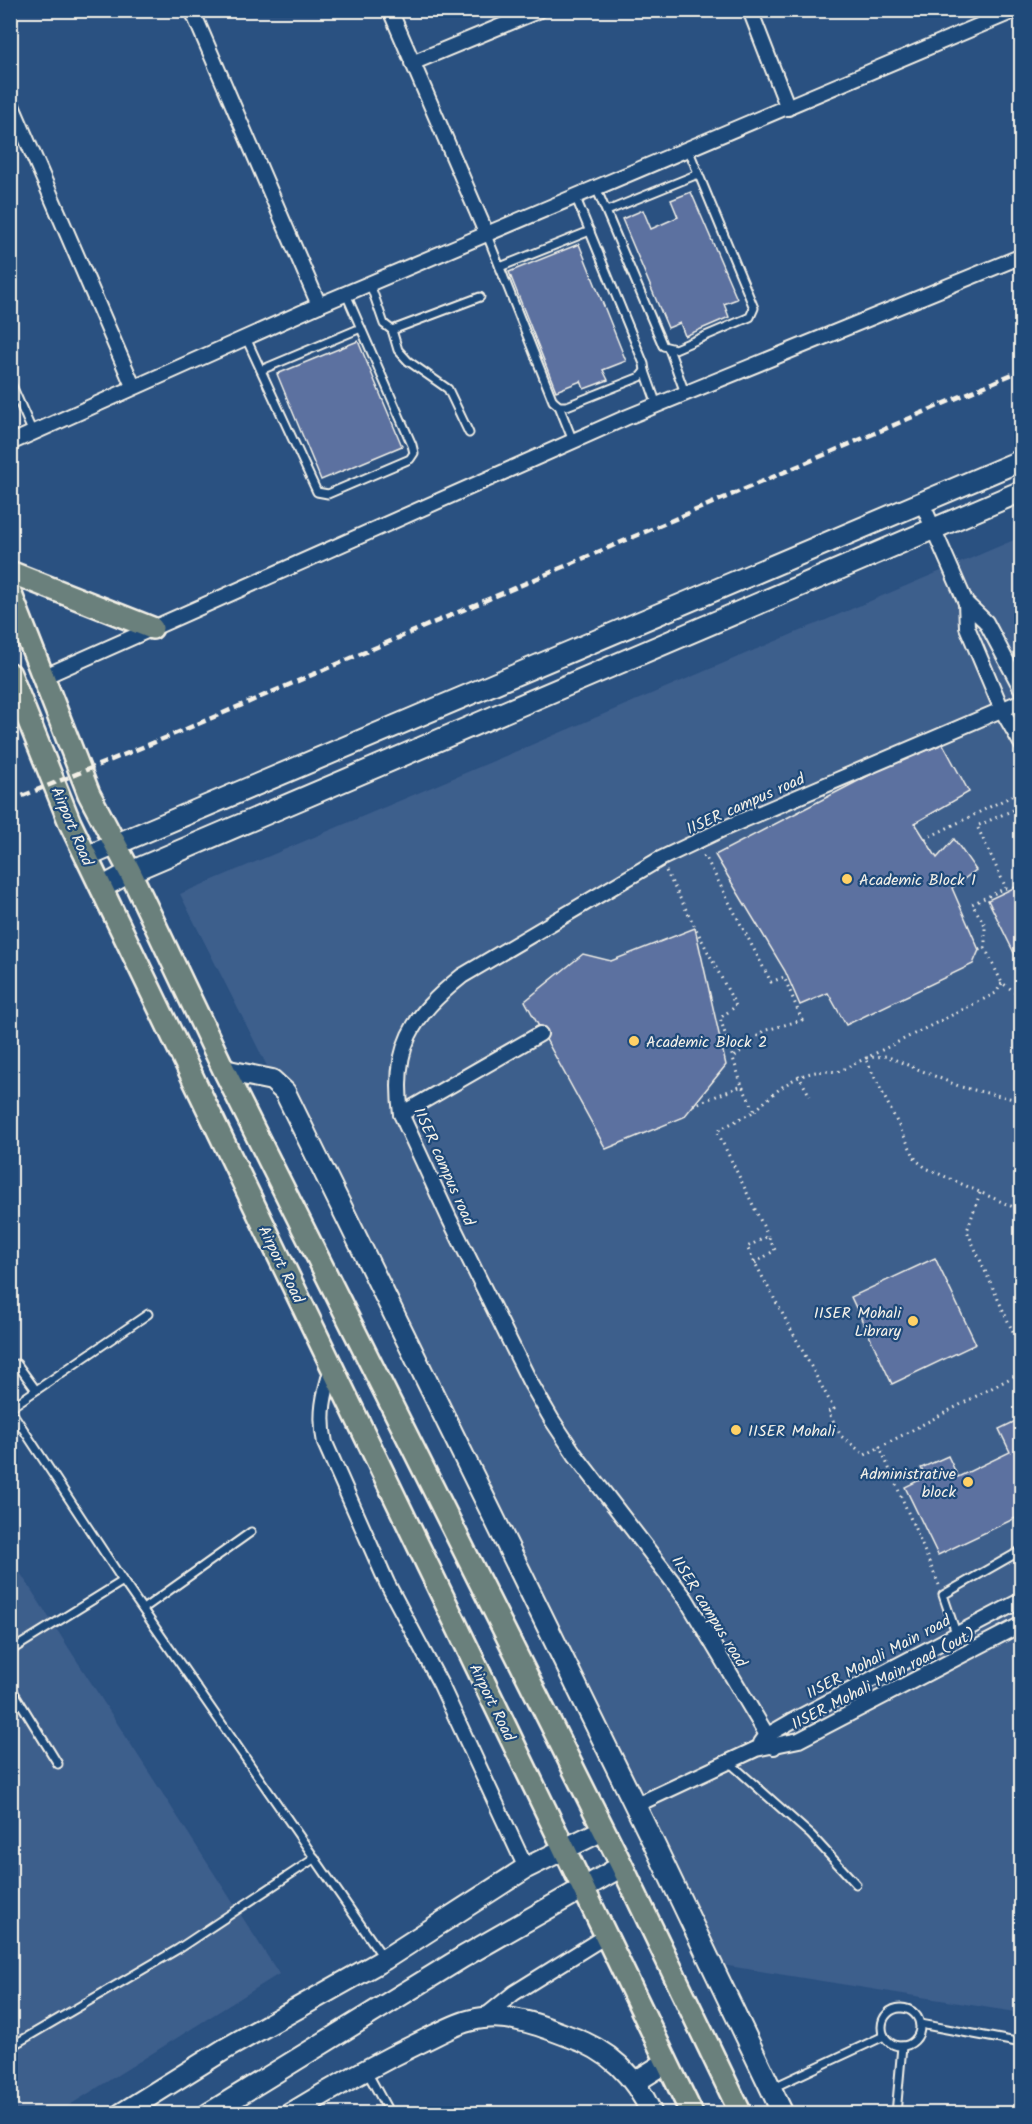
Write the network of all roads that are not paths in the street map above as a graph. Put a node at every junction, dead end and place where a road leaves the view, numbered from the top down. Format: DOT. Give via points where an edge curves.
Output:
graph roads {
  1 [pos="192,10"];
  2 [pos="390,10"];
  3 [pos="540,10"];
  4 [pos="750,10"];
  5 [pos="1016,10"];
  6 [pos="412,63"];
  7 [pos="10,101"];
  8 [pos="788,108"];
  9 [pos="688,151"];
  10 [pos="698,174"];
  11 [pos="597,190"];
  12 [pos="576,198"];
  13 [pos="607,212"];
  14 [pos="590,231"];
  15 [pos="487,235"];
  16 [pos="1022,256"];
  17 [pos="500,267"];
  18 [pos="370,284"];
  19 [pos="346,294"];
  20 [pos="480,297"];
  21 [pos="319,305"];
  22 [pos="361,328"];
  23 [pos="392,330"];
  24 [pos="246,338"];
  25 [pos="669,350"];
  26 [pos="261,370"];
  27 [pos="645,372"];
  28 [pos="10,381"];
  29 [pos="133,386"];
  30 [pos="685,393"];
  31 [pos="657,405"];
  32 [pos="559,406"];
  33 [pos="33,433"];
  34 [pos="469,433"];
  35 [pos="573,441"];
  36 [pos="10,443"];
  37 [pos="1022,460"];
  38 [pos="1022,491"];
  39 [pos="922,503"];
  40 [pos="933,529"];
  41 [pos="10,572"];
  42 [pos="10,592"];
  43 [pos="966,603"];
  44 [pos="152,628"];
  45 [pos="10,674"];
  46 [pos="43,677"];
  47 [pos="1022,690"];
  48 [pos="1022,701"];
  49 [pos="1002,710"];
  50 [pos="1022,745"];
  51 [pos="115,846"];
  52 [pos="86,857"];
  53 [pos="130,872"];
  54 [pos="101,888"];
  55 [pos="540,1034"];
  56 [pos="224,1070"];
  57 [pos="401,1114"];
  58 [pos="148,1314"];
  59 [pos="17,1364"];
  60 [pos="332,1368"];
  61 [pos="36,1390"];
  62 [pos="10,1408"];
  63 [pos="251,1532"];
  64 [pos="1022,1551"];
  65 [pos="123,1581"];
  66 [pos="1022,1600"];
  67 [pos="143,1609"];
  68 [pos="1022,1624"];
  69 [pos="956,1633"];
  70 [pos="10,1651"];
  71 [pos="10,1686"];
  72 [pos="770,1741"];
  73 [pos="729,1762"];
  74 [pos="58,1764"];
  75 [pos="634,1806"];
  76 [pos="603,1830"];
  77 [pos="564,1850"];
  78 [pos="315,1858"];
  79 [pos="622,1866"];
  80 [pos="526,1868"];
  81 [pos="856,1884"];
  82 [pos="583,1888"];
  83 [pos="607,1935"];
  84 [pos="385,1959"];
  85 [pos="483,2018"];
  86 [pos="920,2024"];
  87 [pos="884,2036"];
  88 [pos="1022,2043"];
  89 [pos="902,2046"];
  90 [pos="10,2047"];
  91 [pos="667,2062"];
  92 [pos="365,2068"];
  93 [pos="635,2082"];
  94 [pos="771,2089"];
  95 [pos="121,2114"];
  96 [pos="208,2114"];
  97 [pos="290,2114"];
  98 [pos="390,2114"];
  99 [pos="652,2114"];
  100 [pos="692,2114"];
  101 [pos="741,2114"];
  102 [pos="783,2114"];
  103 [pos="896,2114"];
  1 -- 21 [label="street"];
  2 -- 6 [label="street"];
  3 -- 6 [label="street"];
  4 -- 8 [label="street"];
  5 -- 8 [label="street"];
  6 -- 15 [label="street"];
  7 -- 29 [label="street"];
  8 -- 9 [label="street"];
  9 -- 10 [label="lane"];
  9 -- 11 [label="street"];
  10 -- 13 [label="lane"];
  10 -- 25 [label="lane" via="754,308 750,317"];
  11 -- 12 [label="street"];
  11 -- 13 [label="lane"];
  12 -- 14 [label="lane"];
  12 -- 15 [label="street"];
  13 -- 25 [label="lane" via="663,346"];
  14 -- 17 [label="lane"];
  14 -- 27 [label="lane"];
  15 -- 17 [label="lane"];
  15 -- 18 [label="street"];
  16 -- 30 [label="street"];
  17 -- 32 [label="lane"];
  18 -- 19 [label="street"];
  18 -- 23 [label="lane" via="384,324"];
  19 -- 21 [label="street"];
  19 -- 22 [label="lane"];
  20 -- 23 [label="lane"];
  21 -- 24 [label="street"];
  22 -- 26 [label="lane"];
  22 -- 26 [label="lane" via="414,453 410,459 328,494 317,492"];
  23 -- 34 [label="lane" via="398,350 408,361 448,389"];
  24 -- 26 [label="lane"];
  24 -- 29 [label="street"];
  25 -- 30 [label="lane"];
  27 -- 31 [label="lane"];
  27 -- 32 [label="lane"];
  28 -- 33 [label="lane"];
  29 -- 33 [label="street"];
  30 -- 31 [label="street"];
  31 -- 35 [label="street"];
  32 -- 35 [label="lane"];
  33 -- 36 [label="street"];
  35 -- 44 [label="street"];
  37 -- 39 [label="street"];
  38 -- 40 [label="street"];
  39 -- 40 [label="street"];
  39 -- 51 [label="street"];
  40 -- 43 [label="street"];
  40 -- 53 [label="street"];
  41 -- 44 [label="main road"];
  42 -- 46 [label="main road"];
  43 -- 47 [label="street" via="986,622"];
  43 -- 49 [label="street" via="967,627"];
  44 -- 46 [label="street"];
  45 -- 52 [label="main road, Airport Road"];
  46 -- 51 [label="main road" via="89,794"];
  48 -- 49 [label="street, IISER campus road"];
  49 -- 50 [label="street"];
  49 -- 57 [label="street, IISER campus road" via="660,859 462,976 416,1022 401,1053 397,1086"];
  51 -- 52 [label="street"];
  51 -- 53 [label="main road"];
  52 -- 54 [label="main road, Airport Road"];
  53 -- 54 [label="street"];
  53 -- 56 [label="main road"];
  54 -- 60 [label="main road, Airport Road"];
  55 -- 57 [label="street"];
  56 -- 75 [label="street" via="272,1080 285,1092"];
  56 -- 76 [label="main road"];
  57 -- 72 [label="street, IISER campus road" via="552,1420 686,1599"];
  58 -- 61 [label="lane"];
  59 -- 61 [label="lane"];
  60 -- 77 [label="main road, Airport Road"];
  60 -- 80 [label="street" via="320,1422 325,1443 387,1583 441,1685"];
  61 -- 62 [label="lane"];
  62 -- 65 [label="lane"];
  63 -- 67 [label="lane"];
  64 -- 69 [label="lane" via="943,1595"];
  65 -- 67 [label="lane"];
  65 -- 70 [label="lane"];
  66 -- 69 [label="street, IISER Mohali Main road"];
  67 -- 78 [label="lane"];
  68 -- 72 [label="street, IISER Mohali Main road (out)" via="799,1740"];
  69 -- 72 [label="street, IISER Mohali Main road"];
  71 -- 74 [label="lane"];
  72 -- 73 [label="street, IISER Mohali Main road"];
  73 -- 75 [label="street"];
  73 -- 81 [label="lane" via="811,1835"];
  75 -- 94 [label="street"];
  76 -- 77 [label="street"];
  76 -- 79 [label="main road"];
  77 -- 80 [label="street"];
  77 -- 82 [label="main road, Airport Road"];
  78 -- 84 [label="lane"];
  78 -- 90 [label="lane" via="178,1949"];
  79 -- 82 [label="street"];
  79 -- 101 [label="main road"];
  80 -- 84 [label="street"];
  82 -- 83 [label="main road, Airport Road"];
  82 -- 96 [label="street"];
  83 -- 85 [label="street" via="514,1993"];
  83 -- 91 [label="main road, Airport Road"];
  84 -- 95 [label="street" via="225,2049"];
  85 -- 92 [label="street" via="459,2024"];
  85 -- 93 [label="street" via="541,2026 591,2044 614,2059"];
  86 -- 87 [label="lane" via="915,2013 898,2008 884,2019"];
  86 -- 88 [label="lane"];
  86 -- 89 [label="lane" via="914,2041"];
  87 -- 89 [label="lane" via="892,2044"];
  87 -- 94 [label="lane"];
  89 -- 103 [label="lane"];
  91 -- 93 [label="street"];
  91 -- 100 [label="main road, Airport Road"];
  92 -- 97 [label="street"];
  92 -- 98 [label="lane"];
  93 -- 99 [label="street"];
  94 -- 102 [label="street"];
}
